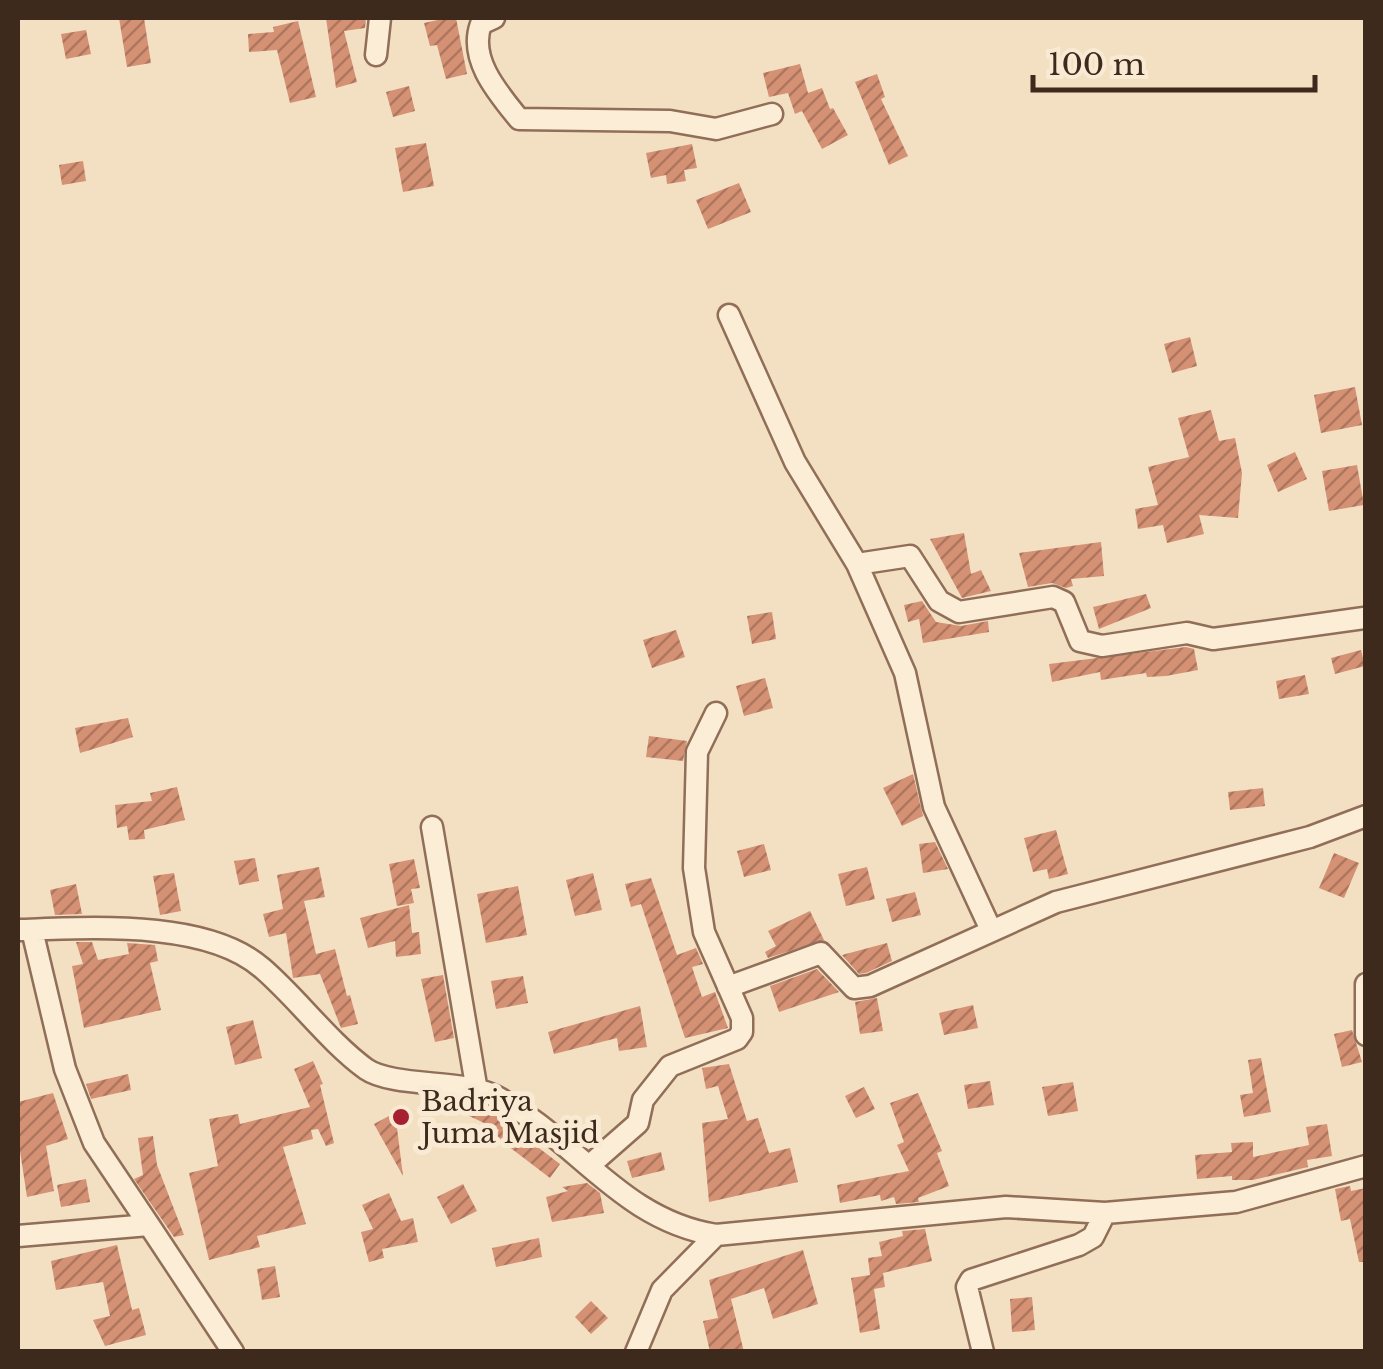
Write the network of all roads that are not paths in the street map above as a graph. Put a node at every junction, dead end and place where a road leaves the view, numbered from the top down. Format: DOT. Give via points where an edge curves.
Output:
graph roads {
  1 [pos="380,18"];
  2 [pos="482,21"];
  3 [pos="376,55"];
  4 [pos="772,114"];
  5 [pos="729,315"];
  6 [pos="857,564"];
  7 [pos="1365,617"];
  8 [pos="716,713"];
  9 [pos="1366,816"];
  10 [pos="432,827"];
  11 [pos="25,930"];
  12 [pos="992,930"];
  13 [pos="1366,984"];
  14 [pos="728,987"];
  15 [pos="1366,1035"];
  16 [pos="477,1091"];
  17 [pos="590,1166"];
  18 [pos="1366,1166"];
  19 [pos="1105,1213"];
  20 [pos="148,1225"];
  21 [pos="716,1235"];
  22 [pos="18,1236"];
  23 [pos="233,1352"];
  24 [pos="636,1352"];
  25 [pos="983,1352"];
  1 -- 3 [label="street"];
  2 -- 4 [label="street" via="475,39 483,66 519,119 670,121 716,129"];
  5 -- 6 [label="street" via="795,462"];
  6 -- 7 [label="street" via="910,556 939,601 959,612 1053,597 1064,602 1080,642 1102,646 1187,633 1213,639"];
  6 -- 12 [label="street" via="906,673 934,807"];
  8 -- 14 [label="street" via="697,752 694,868 704,932"];
  9 -- 12 [label="street" via="1310,837 1056,902"];
  10 -- 16 [label="street"];
  11 -- 16 [label="street" via="95,927 198,938 258,964 369,1071"];
  11 -- 20 [label="street" via="94,1143"];
  12 -- 14 [label="street" via="870,986 854,988 820,954"];
  13 -- 15 [label="street"];
  14 -- 17 [label="street" via="742,1032 670,1066 643,1100 638,1123"];
  16 -- 17 [label="street" via="491,1094"];
  17 -- 21 [label="street" via="640,1210 684,1230"];
  18 -- 19 [label="street" via="1236,1202"];
  19 -- 21 [label="street" via="1006,1207"];
  19 -- 25 [label="street" via="1092,1237 1079,1245 971,1280 967,1288"];
  20 -- 22 [label="street"];
  20 -- 23 [label="street"];
  21 -- 24 [label="street" via="662,1290"];
}
